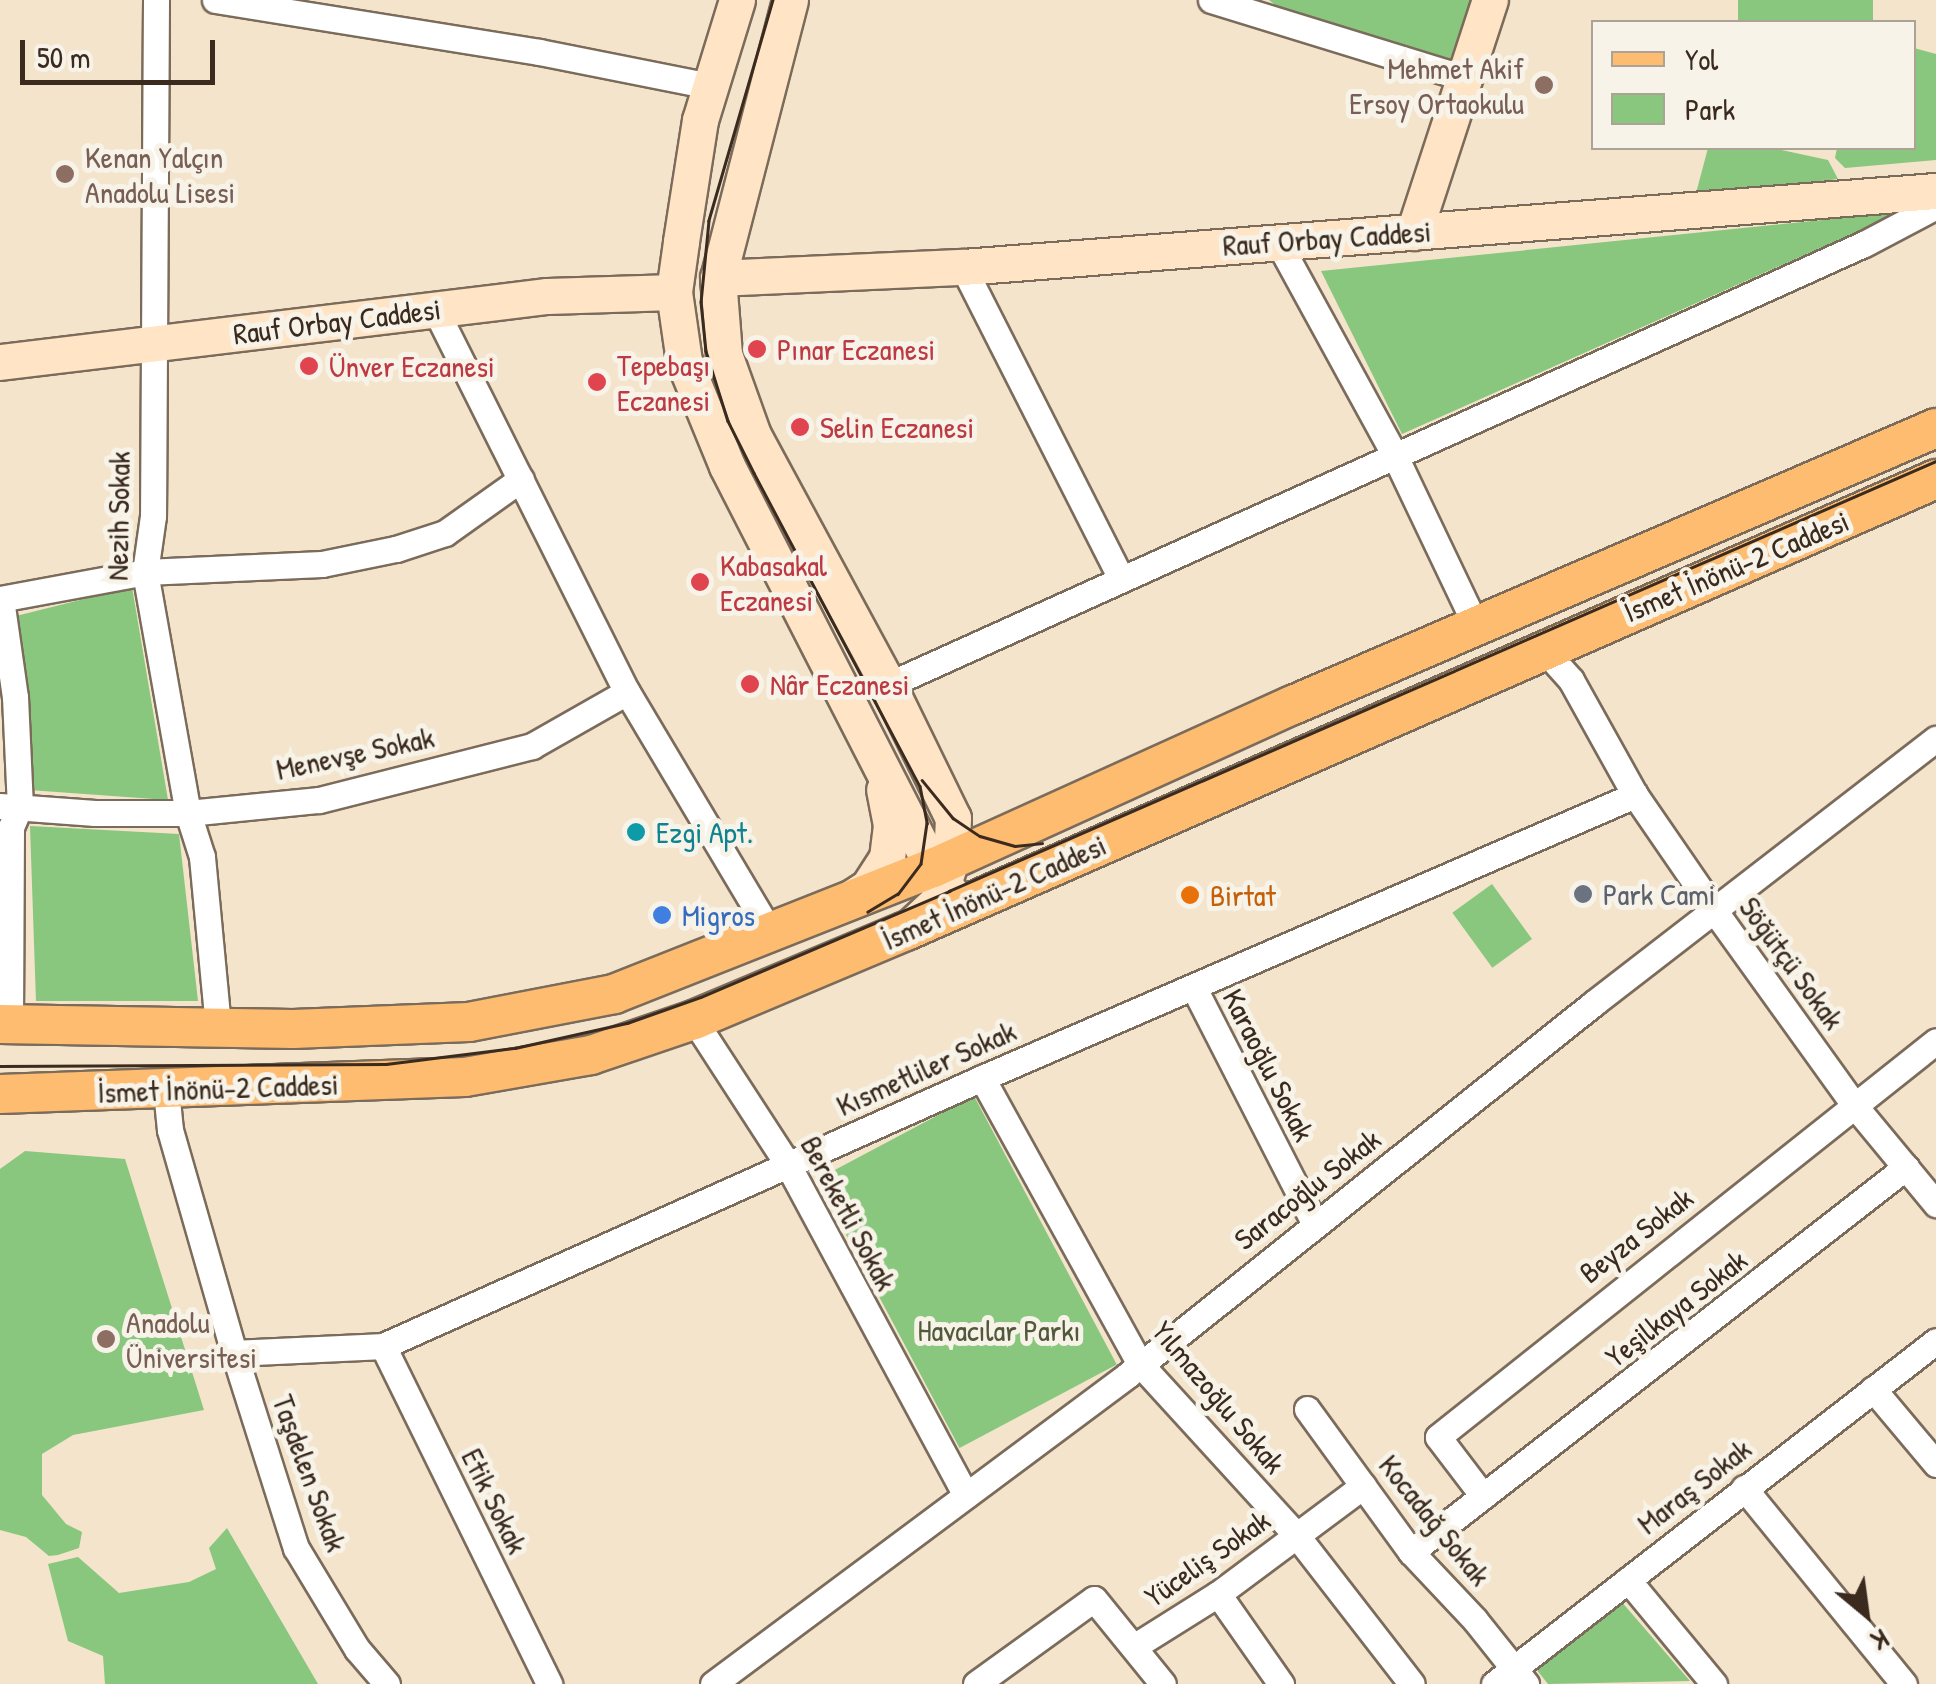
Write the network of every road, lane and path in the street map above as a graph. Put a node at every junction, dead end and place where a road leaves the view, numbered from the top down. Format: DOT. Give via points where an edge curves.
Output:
graph roads {
  1 [pos="156,0"];
  2 [pos="215,0"];
  3 [pos="737,0"];
  4 [pos="790,0"];
  5 [pos="1211,0"];
  6 [pos="1490,0"];
  7 [pos="1242,4"];
  8 [pos="1464,78"];
  9 [pos="711,86"];
  10 [pos="1936,191"];
  11 [pos="1936,206"];
  12 [pos="1414,232"];
  13 [pos="1278,242"];
  14 [pos="963,266"];
  15 [pos="718,278"];
  16 [pos="674,292"];
  17 [pos="435,308"];
  18 [pos="152,344"];
  19 [pos="0,362"];
  20 [pos="1936,428"];
  21 [pos="1394,454"];
  22 [pos="521,479"];
  23 [pos="1936,480"];
  24 [pos="145,572"];
  25 [pos="1121,578"];
  26 [pos="1,599"];
  27 [pos="1476,626"];
  28 [pos="1544,650"];
  29 [pos="888,686"];
  30 [pos="627,692"];
  31 [pos="866,732"];
  32 [pos="1936,739"];
  33 [pos="942,791"];
  34 [pos="1635,795"];
  35 [pos="10,806"];
  36 [pos="188,813"];
  37 [pos="1026,827"];
  38 [pos="942,871"];
  39 [pos="989,894"];
  40 [pos="835,908"];
  41 [pos="1714,910"];
  42 [pos="906,930"];
  43 [pos="771,934"];
  44 [pos="1194,988"];
  45 [pos="694,1020"];
  46 [pos="5,1024"];
  47 [pos="218,1028"];
  48 [pos="1936,1041"];
  49 [pos="982,1078"];
  50 [pos="166,1090"];
  51 [pos="0,1094"];
  52 [pos="1854,1105"];
  53 [pos="788,1164"];
  54 [pos="1906,1167"];
  55 [pos="1936,1204"];
  56 [pos="1315,1224"];
  57 [pos="1936,1341"];
  58 [pos="384,1346"];
  59 [pos="234,1353"];
  60 [pos="1140,1364"];
  61 [pos="1873,1389"];
  62 [pos="1307,1408"];
  63 [pos="1936,1464"];
  64 [pos="1363,1486"];
  65 [pos="1744,1488"];
  66 [pos="966,1496"];
  67 [pos="1483,1496"];
  68 [pos="1297,1536"];
  69 [pos="1410,1552"];
  70 [pos="1628,1580"];
  71 [pos="1218,1594"];
  72 [pos="1135,1646"];
  73 [pos="1512,1680"];
  74 [pos="1708,1682"];
  75 [pos="387,1684"];
  76 [pos="549,1684"];
  77 [pos="713,1684"];
  78 [pos="976,1684"];
  79 [pos="1163,1684"];
  80 [pos="1281,1684"];
  81 [pos="1412,1684"];
  82 [pos="1904,1684"];
  1 -- 18 [label="street, Nezih Sokak"];
  2 -- 9 [label="street"];
  3 -- 9 [label="street"];
  4 -- 15 [label="street"];
  5 -- 7 [label="street"];
  6 -- 8 [label="street"];
  7 -- 8 [label="street"];
  8 -- 12 [label="street"];
  9 -- 16 [label="street"];
  10 -- 12 [label="street, Rauf Orbay Caddesi"];
  11 -- 21 [label="street"];
  12 -- 13 [label="street, Rauf Orbay Caddesi"];
  13 -- 14 [label="street, Rauf Orbay Caddesi"];
  13 -- 21 [label="street"];
  14 -- 15 [label="street, Rauf Orbay Caddesi"];
  14 -- 25 [label="street"];
  15 -- 29 [label="street" via="724,354 753,435"];
  16 -- 17 [label="street, Rauf Orbay Caddesi"];
  16 -- 31 [label="street" via="684,361 706,423"];
  17 -- 18 [label="street, Rauf Orbay Caddesi"];
  17 -- 22 [label="street"];
  18 -- 19 [label="street, Rauf Orbay Caddesi"];
  18 -- 24 [label="street, Nezih Sokak" via="153,516"];
  20 -- 27 [label="main road, İsmet İnönü-2 Caddesi"];
  21 -- 25 [label="street"];
  21 -- 27 [label="street"];
  22 -- 24 [label="street" via="444,533 396,549 322,564"];
  22 -- 30 [label="street"];
  23 -- 28 [label="main road, İsmet İnönü-2 Caddesi"];
  24 -- 26 [label="street"];
  24 -- 36 [label="street, Nezih Sokak"];
  25 -- 29 [label="street"];
  26 -- 35 [label="street" via="15,698"];
  27 -- 37 [label="main road, İsmet İnönü-2 Caddesi"];
  28 -- 34 [label="street, Söğütçü Sokak" via="1571,680"];
  28 -- 39 [label="main road, İsmet İnönü-2 Caddesi"];
  29 -- 33 [label="street"];
  30 -- 36 [label="street, Menevşe Sokak" via="532,746 319,800"];
  30 -- 43 [label="street"];
  31 -- 38 [label="street"];
  31 -- 40 [label="street" via="888,804 890,844 868,887"];
  32 -- 41 [label="street, Saracoğlu Sokak"];
  33 -- 37 [label="street" via="974,826"];
  33 -- 38 [label="street" via="953,818"];
  34 -- 41 [label="street, Söğütçü Sokak"];
  34 -- 44 [label="street, Kısmetliler Sokak"];
  35 -- 36 [label="street, Menevşe Sokak"];
  35 -- 46 [label="street"];
  36 -- 47 [label="street, Nezih Sokak" via="202,857"];
  37 -- 38 [label="main road, İsmet İnönü-2 Caddesi"];
  38 -- 39 [label="street" via="968,898"];
  38 -- 40 [label="main road, İsmet İnönü-2 Caddesi"];
  38 -- 42 [label="street" via="930,912"];
  39 -- 42 [label="main road, İsmet İnönü-2 Caddesi"];
  40 -- 43 [label="main road, İsmet İnönü-2 Caddesi"];
  41 -- 52 [label="street, Söğütçü Sokak"];
  41 -- 56 [label="street, Saracoğlu Sokak"];
  42 -- 45 [label="main road, İsmet İnönü-2 Caddesi"];
  43 -- 47 [label="main road, İsmet İnönü-2 Caddesi" via="614,994 469,1022"];
  44 -- 49 [label="street, Kısmetliler Sokak"];
  44 -- 56 [label="street, Karaoğlu Sokak"];
  45 -- 50 [label="main road, İsmet İnönü-2 Caddesi" via="591,1055 465,1077"];
  45 -- 53 [label="street, Bereketli Sokak"];
  46 -- 47 [label="main road, İsmet İnönü-2 Caddesi"];
  48 -- 52 [label="street, Beyza Sokak"];
  49 -- 53 [label="street, Kısmetliler Sokak"];
  49 -- 60 [label="street, Yılmazoğlu Sokak"];
  50 -- 51 [label="main road, İsmet İnönü-2 Caddesi"];
  50 -- 59 [label="street, Taşdelen Sokak" via="170,1130"];
  52 -- 54 [label="street, Söğütçü Sokak"];
  52 -- 67 [label="street, Beyza Sokak" via="1438,1437"];
  53 -- 58 [label="street, Kısmetliler Sokak"];
  53 -- 66 [label="street, Bereketli Sokak"];
  54 -- 55 [label="street, Söğütçü Sokak"];
  54 -- 67 [label="street, Yeşilkaya Sokak"];
  56 -- 60 [label="street, Saracoğlu Sokak"];
  57 -- 61 [label="street, Maraş Sokak"];
  58 -- 59 [label="street, Kısmetliler Sokak"];
  58 -- 76 [label="street, Etik Sokak"];
  59 -- 75 [label="street, Taşdelen Sokak" via="296,1548 357,1649"];
  60 -- 66 [label="street, Saracoğlu Sokak"];
  60 -- 68 [label="street, Yılmazoğlu Sokak"];
  61 -- 63 [label="street"];
  61 -- 65 [label="street, Maraş Sokak"];
  62 -- 64 [label="street, Kocadağ Sokak"];
  64 -- 68 [label="street, Yüceliş Sokak"];
  64 -- 69 [label="street, Kocadağ Sokak"];
  65 -- 70 [label="street, Maraş Sokak"];
  65 -- 82 [label="street"];
  66 -- 77 [label="street, Saracoğlu Sokak"];
  67 -- 69 [label="street, Yeşilkaya Sokak"];
  68 -- 71 [label="street, Yüceliş Sokak"];
  68 -- 81 [label="street, Yılmazoğlu Sokak"];
  69 -- 73 [label="street, Kocadağ Sokak" via="1475,1620"];
  70 -- 73 [label="street, Maraş Sokak"];
  70 -- 74 [label="street"];
  71 -- 72 [label="street, Yüceliş Sokak"];
  71 -- 80 [label="street"];
  72 -- 78 [label="street" via="1094,1599"];
  72 -- 79 [label="street"];
}
